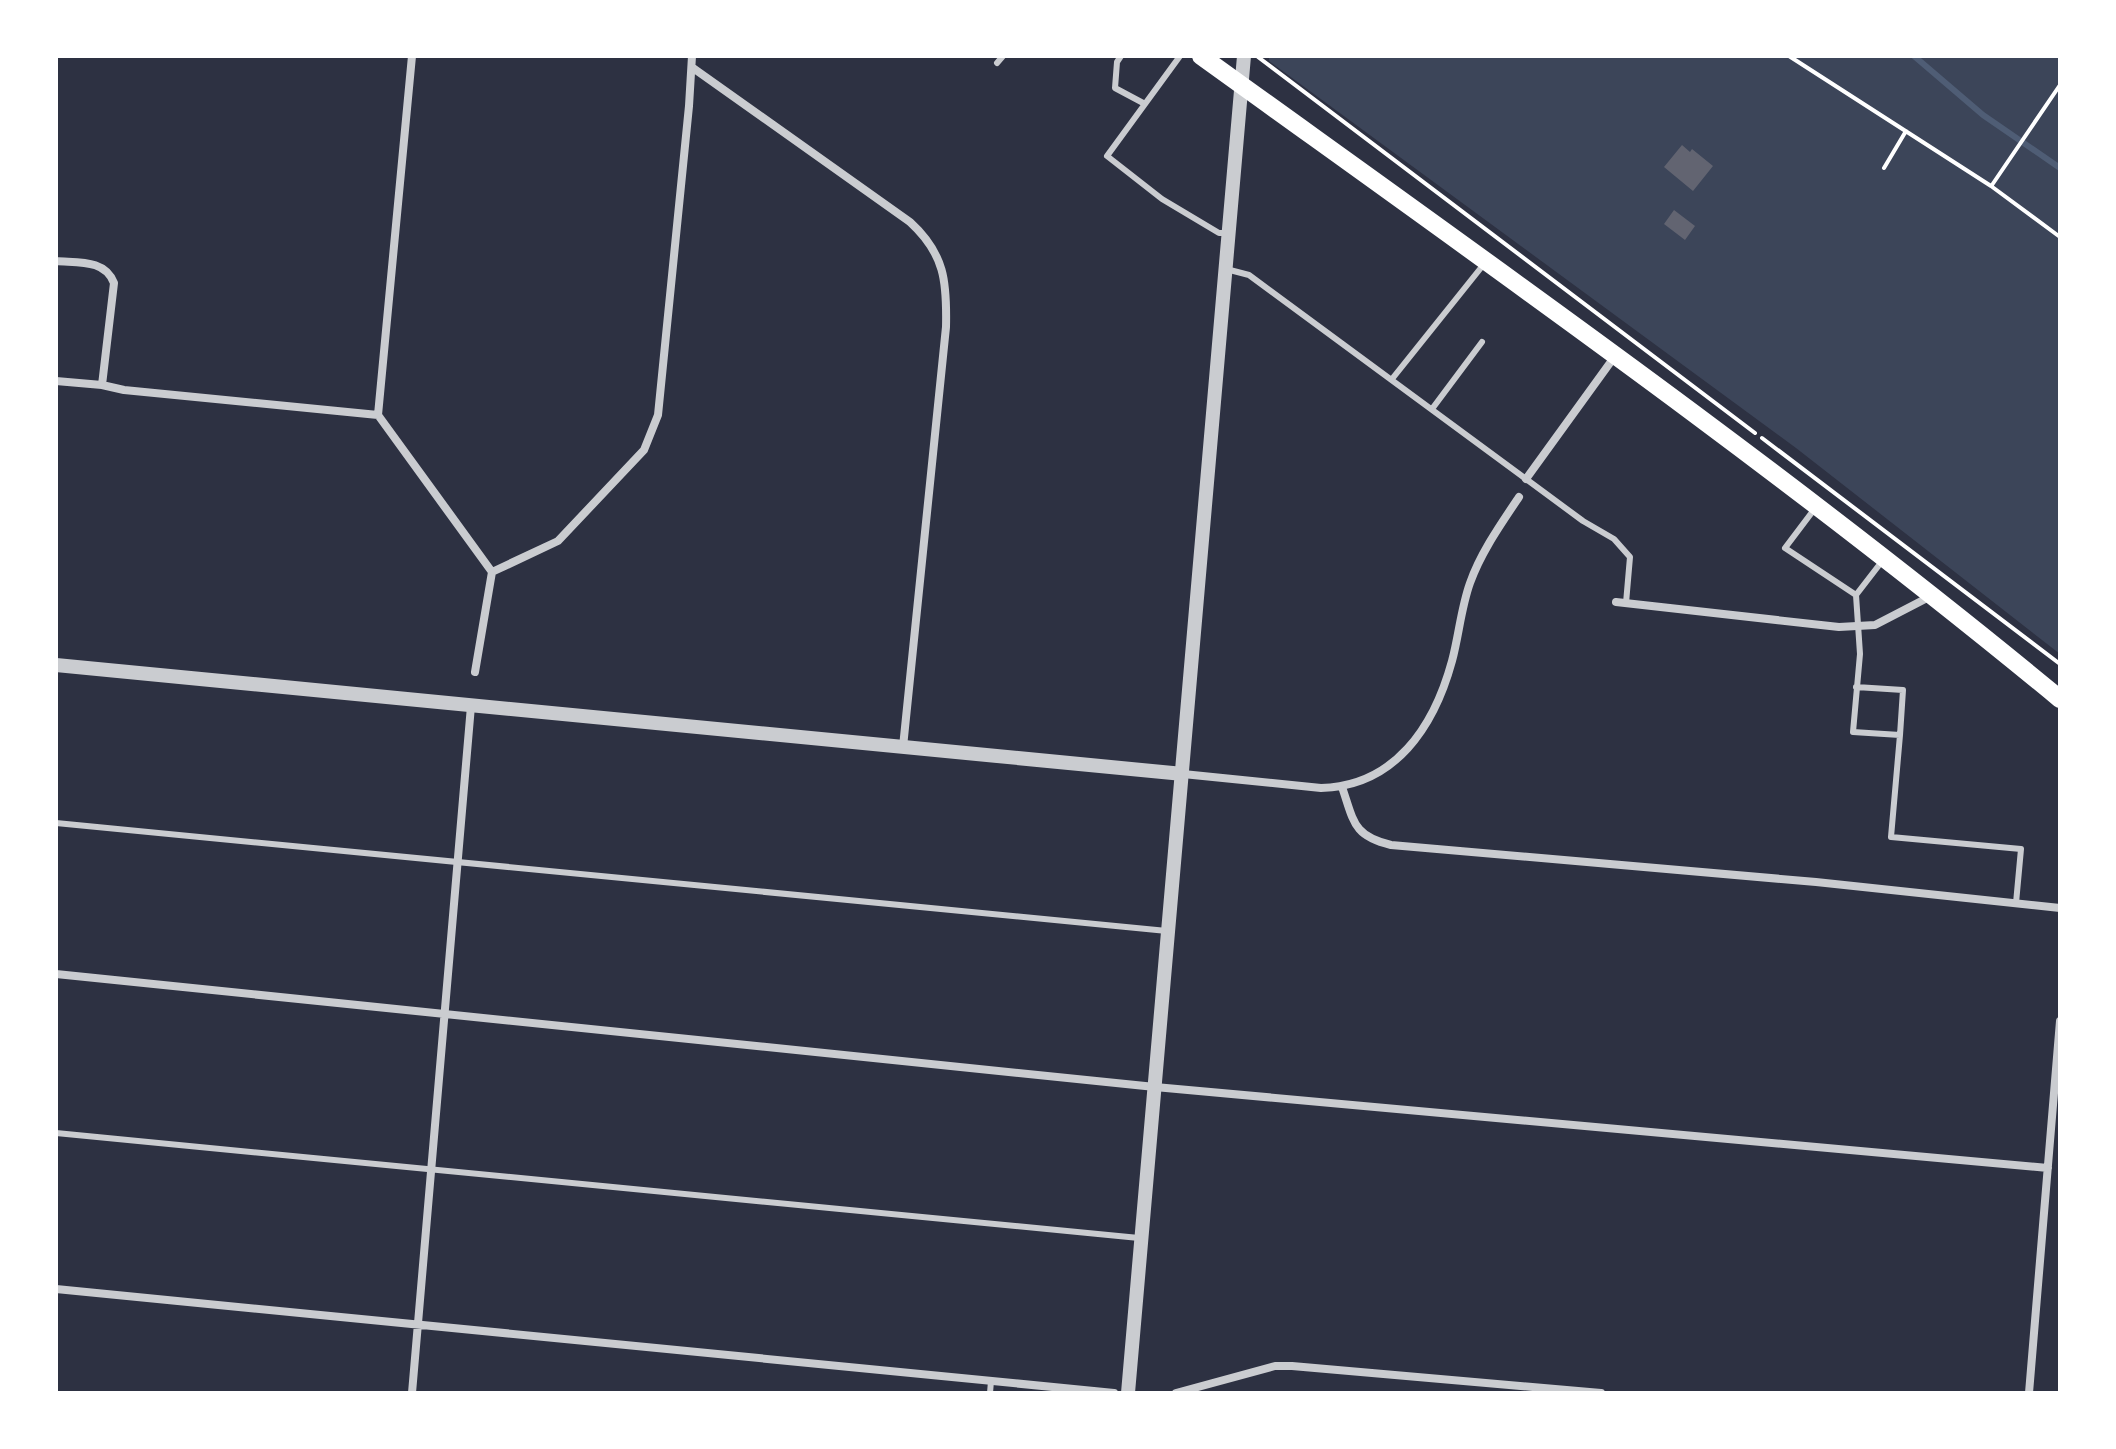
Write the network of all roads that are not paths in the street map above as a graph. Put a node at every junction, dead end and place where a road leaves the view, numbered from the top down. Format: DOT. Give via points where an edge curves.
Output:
graph roads {
  1 [pos="412,56"];
  2 [pos="692,56"];
  3 [pos="1003,56"];
  4 [pos="1121,56"];
  5 [pos="1180,56"];
  6 [pos="1201,56"];
  7 [pos="1244,56"];
  8 [pos="997,63"];
  9 [pos="693,68"];
  10 [pos="1241,85"];
  11 [pos="1145,104"];
  12 [pos="1228,233"];
  13 [pos="56,261"];
  14 [pos="1486,261"];
  15 [pos="1225,268"];
  16 [pos="1482,342"];
  17 [pos="1615,355"];
  18 [pos="1392,379"];
  19 [pos="56,381"];
  20 [pos="102,385"];
  21 [pos="1432,409"];
  22 [pos="378,415"];
  23 [pos="1526,479"];
  24 [pos="1519,497"];
  25 [pos="1817,506"];
  26 [pos="1885,557"];
  27 [pos="492,572"];
  28 [pos="1933,594"];
  29 [pos="1856,595"];
  30 [pos="1616,602"];
  31 [pos="1626,603"];
  32 [pos="1858,626"];
  33 [pos="56,665"];
  34 [pos="475,672"];
  35 [pos="1856,687"];
  36 [pos="2060,699"];
  37 [pos="471,706"];
  38 [pos="1900,735"];
  39 [pos="903,747"];
  40 [pos="1183,774"];
  41 [pos="1342,787"];
  42 [pos="56,823"];
  43 [pos="457,861"];
  44 [pos="2016,903"];
  45 [pos="2060,908"];
  46 [pos="1170,932"];
  47 [pos="56,974"];
  48 [pos="445,1016"];
  49 [pos="2060,1021"];
  50 [pos="1155,1087"];
  51 [pos="56,1133"];
  52 [pos="2048,1168"];
  53 [pos="432,1169"];
  54 [pos="1142,1238"];
  55 [pos="56,1289"];
  56 [pos="418,1326"];
  57 [pos="991,1381"];
  58 [pos="412,1393"];
  59 [pos="990,1393"];
  60 [pos="1114,1393"];
  61 [pos="1128,1393"];
  62 [pos="1176,1393"];
  63 [pos="1601,1393"];
  64 [pos="2029,1393"];
  1 -- 22 [label="street"];
  2 -- 9 [label="street"];
  3 -- 8 [label="lane"];
  4 -- 11 [label="lane" via="1115,88"];
  5 -- 11 [label="lane"];
  6 -- 10 [label="main road"];
  7 -- 10 [label="street"];
  9 -- 27 [label="street" via="654,427 644,450 558,541"];
  9 -- 39 [label="street" via="910,222 937,254 946,288 946,327"];
  10 -- 12 [label="street"];
  10 -- 14 [label="main road"];
  11 -- 12 [label="lane" via="1107,156 1162,199 1219,233"];
  12 -- 15 [label="street"];
  13 -- 20 [label="street" via="101,266 110,272 114,283"];
  14 -- 17 [label="main road"];
  14 -- 18 [label="lane"];
  15 -- 18 [label="lane" via="1249,275"];
  15 -- 40 [label="street"];
  16 -- 21 [label="lane"];
  17 -- 23 [label="street"];
  17 -- 25 [label="main road"];
  18 -- 21 [label="lane"];
  19 -- 20 [label="street"];
  20 -- 22 [label="street"];
  21 -- 23 [label="lane"];
  22 -- 27 [label="street"];
  23 -- 31 [label="lane" via="1614,539 1630,557"];
  24 -- 41 [label="street" via="1470,583 1452,662 1416,737 1391,766"];
  25 -- 26 [label="main road"];
  25 -- 29 [label="lane" via="1785,548"];
  26 -- 28 [label="main road"];
  26 -- 29 [label="lane"];
  27 -- 34 [label="street"];
  28 -- 32 [label="street" via="1875,625"];
  28 -- 36 [label="main road"];
  29 -- 32 [label="lane"];
  30 -- 31 [label="street"];
  31 -- 32 [label="street"];
  32 -- 35 [label="lane"];
  33 -- 37 [label="street"];
  35 -- 38 [label="lane" via="1853,732"];
  35 -- 38 [label="lane" via="1903,690"];
  37 -- 39 [label="street"];
  37 -- 43 [label="street"];
  38 -- 44 [label="lane" via="1891,837 2021,849"];
  39 -- 40 [label="street"];
  40 -- 41 [label="street"];
  40 -- 46 [label="street"];
  41 -- 44 [label="street" via="1360,832 1391,845"];
  42 -- 43 [label="lane"];
  43 -- 46 [label="lane"];
  43 -- 48 [label="street"];
  44 -- 45 [label="street"];
  46 -- 50 [label="street"];
  47 -- 48 [label="street"];
  48 -- 50 [label="street"];
  48 -- 53 [label="street"];
  49 -- 52 [label="street"];
  50 -- 52 [label="street"];
  50 -- 54 [label="street"];
  51 -- 53 [label="lane"];
  52 -- 64 [label="street"];
  53 -- 54 [label="lane"];
  53 -- 56 [label="street"];
  54 -- 61 [label="street"];
  55 -- 56 [label="street"];
  56 -- 57 [label="street"];
  56 -- 58 [label="street"];
  57 -- 59 [label="lane"];
  57 -- 60 [label="street"];
  62 -- 63 [label="street" via="1292,1366"];
}
